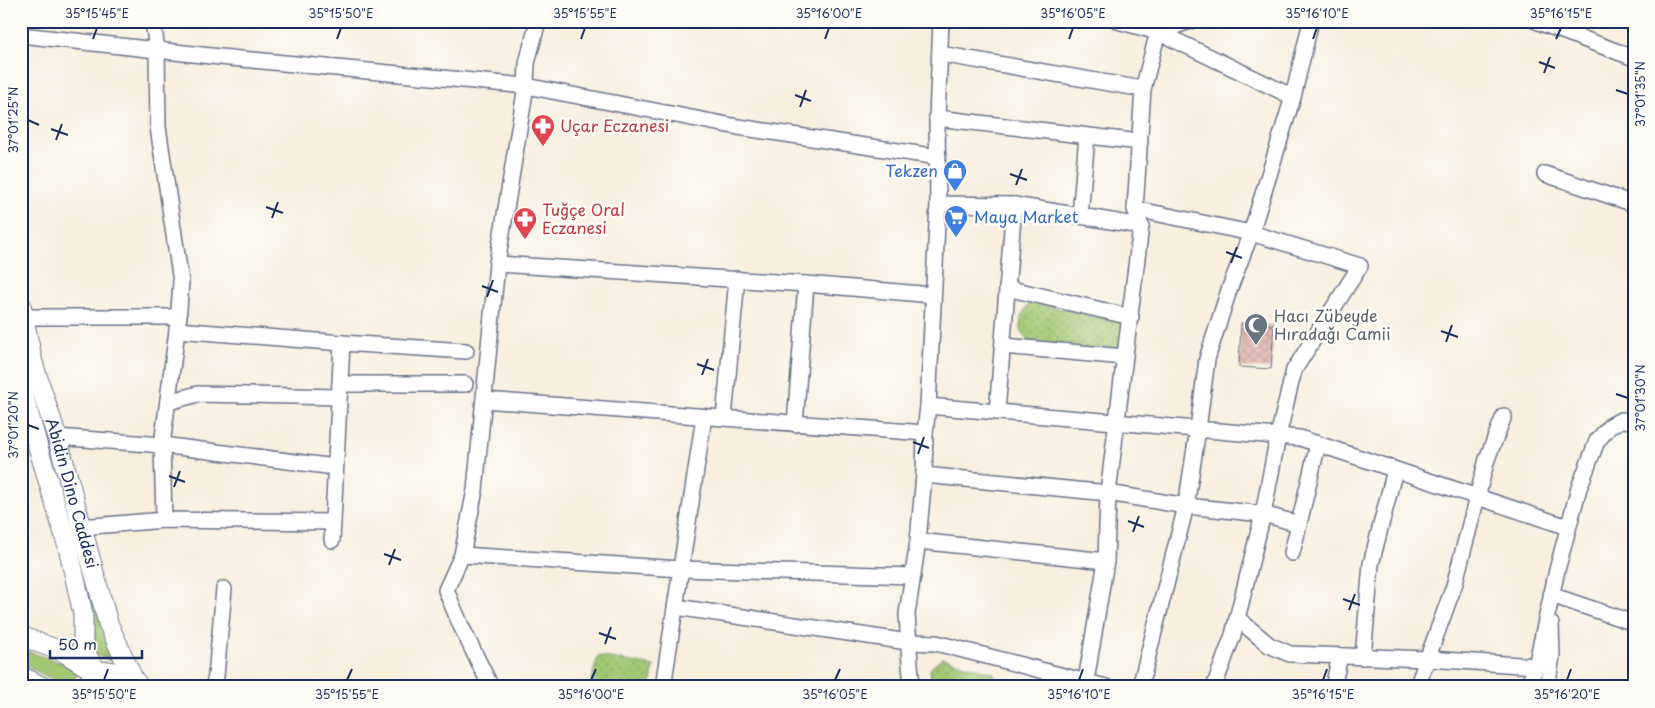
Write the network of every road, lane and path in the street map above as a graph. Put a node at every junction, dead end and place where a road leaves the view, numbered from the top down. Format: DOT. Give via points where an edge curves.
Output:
graph roads {
  1 [pos="153,21"];
  2 [pos="538,21"];
  3 [pos="942,21"];
  4 [pos="1118,21"];
  5 [pos="1190,21"];
  6 [pos="1311,21"];
  7 [pos="1536,21"];
  8 [pos="1158,32"];
  9 [pos="21,34"];
  10 [pos="157,50"];
  11 [pos="940,54"];
  12 [pos="1634,58"];
  13 [pos="526,86"];
  14 [pos="1143,89"];
  15 [pos="1292,97"];
  16 [pos="937,118"];
  17 [pos="1087,136"];
  18 [pos="1140,142"];
  19 [pos="938,157"];
  20 [pos="1545,174"];
  21 [pos="938,204"];
  22 [pos="1634,204"];
  23 [pos="1014,205"];
  24 [pos="1135,209"];
  25 [pos="1080,216"];
  26 [pos="1141,226"];
  27 [pos="1250,233"];
  28 [pos="497,264"];
  29 [pos="737,280"];
  30 [pos="806,284"];
  31 [pos="1007,288"];
  32 [pos="932,295"];
  33 [pos="22,311"];
  34 [pos="1131,317"];
  35 [pos="178,323"];
  36 [pos="342,343"];
  37 [pos="1003,346"];
  38 [pos="466,351"];
  39 [pos="1125,357"];
  40 [pos="465,384"];
  41 [pos="21,386"];
  42 [pos="339,390"];
  43 [pos="484,400"];
  44 [pos="168,402"];
  45 [pos="928,406"];
  46 [pos="997,412"];
  47 [pos="1504,416"];
  48 [pos="704,417"];
  49 [pos="724,418"];
  50 [pos="1634,420"];
  51 [pos="1118,422"];
  52 [pos="26,423"];
  53 [pos="795,424"];
  54 [pos="1198,429"];
  55 [pos="925,433"];
  56 [pos="1278,436"];
  57 [pos="57,437"];
  58 [pos="1318,444"];
  59 [pos="162,445"];
  60 [pos="335,467"];
  61 [pos="1395,470"];
  62 [pos="924,475"];
  63 [pos="1108,493"];
  64 [pos="1478,496"];
  65 [pos="1186,506"];
  66 [pos="1263,514"];
  67 [pos="164,520"];
  68 [pos="333,522"];
  69 [pos="1299,524"];
  70 [pos="1568,526"];
  71 [pos="81,527"];
  72 [pos="332,540"];
  73 [pos="918,541"];
  74 [pos="1292,553"];
  75 [pos="462,555"];
  76 [pos="1106,561"];
  77 [pos="682,569"];
  78 [pos="913,576"];
  79 [pos="224,589"];
  80 [pos="1551,595"];
  81 [pos="676,607"];
  82 [pos="1237,618"];
  83 [pos="1634,623"];
  84 [pos="21,636"];
  85 [pos="908,642"];
  86 [pos="1340,656"];
  87 [pos="1363,657"];
  88 [pos="1428,659"];
  89 [pos="1536,666"];
  90 [pos="21,676"];
  91 [pos="92,680"];
  92 [pos="1086,681"];
  93 [pos="137,684"];
  94 [pos="43,687"];
  95 [pos="213,687"];
  96 [pos="491,687"];
  97 [pos="664,687"];
  98 [pos="912,687"];
  99 [pos="1106,687"];
  100 [pos="1140,687"];
  101 [pos="1214,687"];
  102 [pos="1334,687"];
  103 [pos="1417,687"];
  104 [pos="1528,687"];
  105 [pos="1547,687"];
  1 -- 10 [label="street"];
  2 -- 13 [label="street" via="527,63"];
  3 -- 11 [label="street"];
  4 -- 8 [label="street"];
  5 -- 8 [label="street"];
  6 -- 15 [label="street"];
  7 -- 12 [label="street"];
  8 -- 14 [label="street"];
  8 -- 15 [label="street"];
  9 -- 10 [label="street"];
  10 -- 13 [label="street"];
  10 -- 35 [label="street" via="158,127 181,282"];
  11 -- 14 [label="street"];
  11 -- 16 [label="street"];
  13 -- 19 [label="street" via="738,127"];
  13 -- 28 [label="street"];
  14 -- 18 [label="street"];
  15 -- 27 [label="street"];
  16 -- 17 [label="street"];
  16 -- 19 [label="street"];
  17 -- 18 [label="street"];
  17 -- 25 [label="street"];
  18 -- 24 [label="street"];
  19 -- 21 [label="street"];
  20 -- 22 [label="street"];
  21 -- 23 [label="street"];
  21 -- 32 [label="street"];
  23 -- 25 [label="street"];
  23 -- 31 [label="street"];
  24 -- 26 [label="street"];
  24 -- 27 [label="street"];
  25 -- 26 [label="street"];
  26 -- 34 [label="street"];
  27 -- 54 [label="street" via="1207,359"];
  27 -- 56 [label="street" via="1360,266 1294,370"];
  28 -- 29 [label="street"];
  28 -- 43 [label="street"];
  29 -- 30 [label="street"];
  29 -- 49 [label="street"];
  30 -- 32 [label="street"];
  30 -- 53 [label="street"];
  31 -- 34 [label="street"];
  31 -- 37 [label="street"];
  32 -- 45 [label="street"];
  33 -- 35 [label="street"];
  33 -- 57 [label="main road, Abidin Dino Caddesi" via="33,363"];
  34 -- 39 [label="street"];
  35 -- 36 [label="street"];
  35 -- 44 [label="street"];
  36 -- 38 [label="street"];
  36 -- 42 [label="street"];
  37 -- 39 [label="street"];
  37 -- 46 [label="street"];
  39 -- 51 [label="street"];
  40 -- 42 [label="street"];
  41 -- 52 [label="main road, Abidin Dino Caddesi"];
  42 -- 44 [label="street" via="198,394"];
  42 -- 60 [label="street"];
  43 -- 48 [label="street"];
  43 -- 75 [label="street" via="475,490"];
  44 -- 59 [label="street"];
  45 -- 46 [label="street"];
  45 -- 55 [label="street"];
  46 -- 51 [label="street"];
  47 -- 64 [label="street" via="1487,459"];
  48 -- 49 [label="street"];
  48 -- 77 [label="street"];
  49 -- 53 [label="street"];
  50 -- 70 [label="street" via="1621,420 1610,426 1597,441"];
  51 -- 54 [label="street"];
  51 -- 63 [label="street"];
  52 -- 91 [label="main road, Abidin Dino Caddesi" via="68,546 83,614 83,649"];
  53 -- 55 [label="street"];
  54 -- 56 [label="street"];
  54 -- 65 [label="street"];
  55 -- 62 [label="street"];
  56 -- 58 [label="street"];
  56 -- 66 [label="street"];
  57 -- 59 [label="street"];
  57 -- 71 [label="main road, Abidin Dino Caddesi"];
  58 -- 61 [label="street"];
  58 -- 69 [label="street"];
  59 -- 60 [label="street"];
  59 -- 67 [label="street"];
  60 -- 68 [label="street"];
  61 -- 64 [label="street"];
  61 -- 87 [label="street" via="1372,564"];
  62 -- 63 [label="street"];
  62 -- 73 [label="street"];
  63 -- 65 [label="street"];
  63 -- 76 [label="street"];
  64 -- 70 [label="street"];
  64 -- 88 [label="street" via="1454,586"];
  65 -- 66 [label="street"];
  65 -- 100 [label="street"];
  66 -- 69 [label="street"];
  66 -- 82 [label="street"];
  67 -- 68 [label="street"];
  67 -- 71 [label="street"];
  68 -- 72 [label="street"];
  69 -- 74 [label="street"];
  70 -- 80 [label="street"];
  71 -- 93 [label="main road, Abidin Dino Caddesi" via="108,623"];
  73 -- 76 [label="street"];
  73 -- 78 [label="street"];
  75 -- 77 [label="street"];
  75 -- 96 [label="street" via="446,590"];
  76 -- 92 [label="street"];
  77 -- 78 [label="street"];
  77 -- 81 [label="street"];
  78 -- 85 [label="street" via="907,614"];
  79 -- 95 [label="street"];
  80 -- 83 [label="street"];
  80 -- 89 [label="street"];
  80 -- 105 [label="street" via="1552,656"];
  81 -- 85 [label="street"];
  81 -- 97 [label="street"];
  82 -- 86 [label="street" via="1269,645 1290,654"];
  82 -- 101 [label="street"];
  84 -- 91 [label="main road" via="64,652"];
  85 -- 92 [label="street" via="936,643"];
  85 -- 98 [label="street"];
  86 -- 87 [label="street"];
  86 -- 102 [label="street"];
  87 -- 88 [label="street"];
  88 -- 89 [label="street"];
  88 -- 103 [label="street"];
  89 -- 104 [label="street"];
  90 -- 94 [label="main road"];
  91 -- 93 [label="main road" via="114,671"];
  92 -- 99 [label="street"];
}
